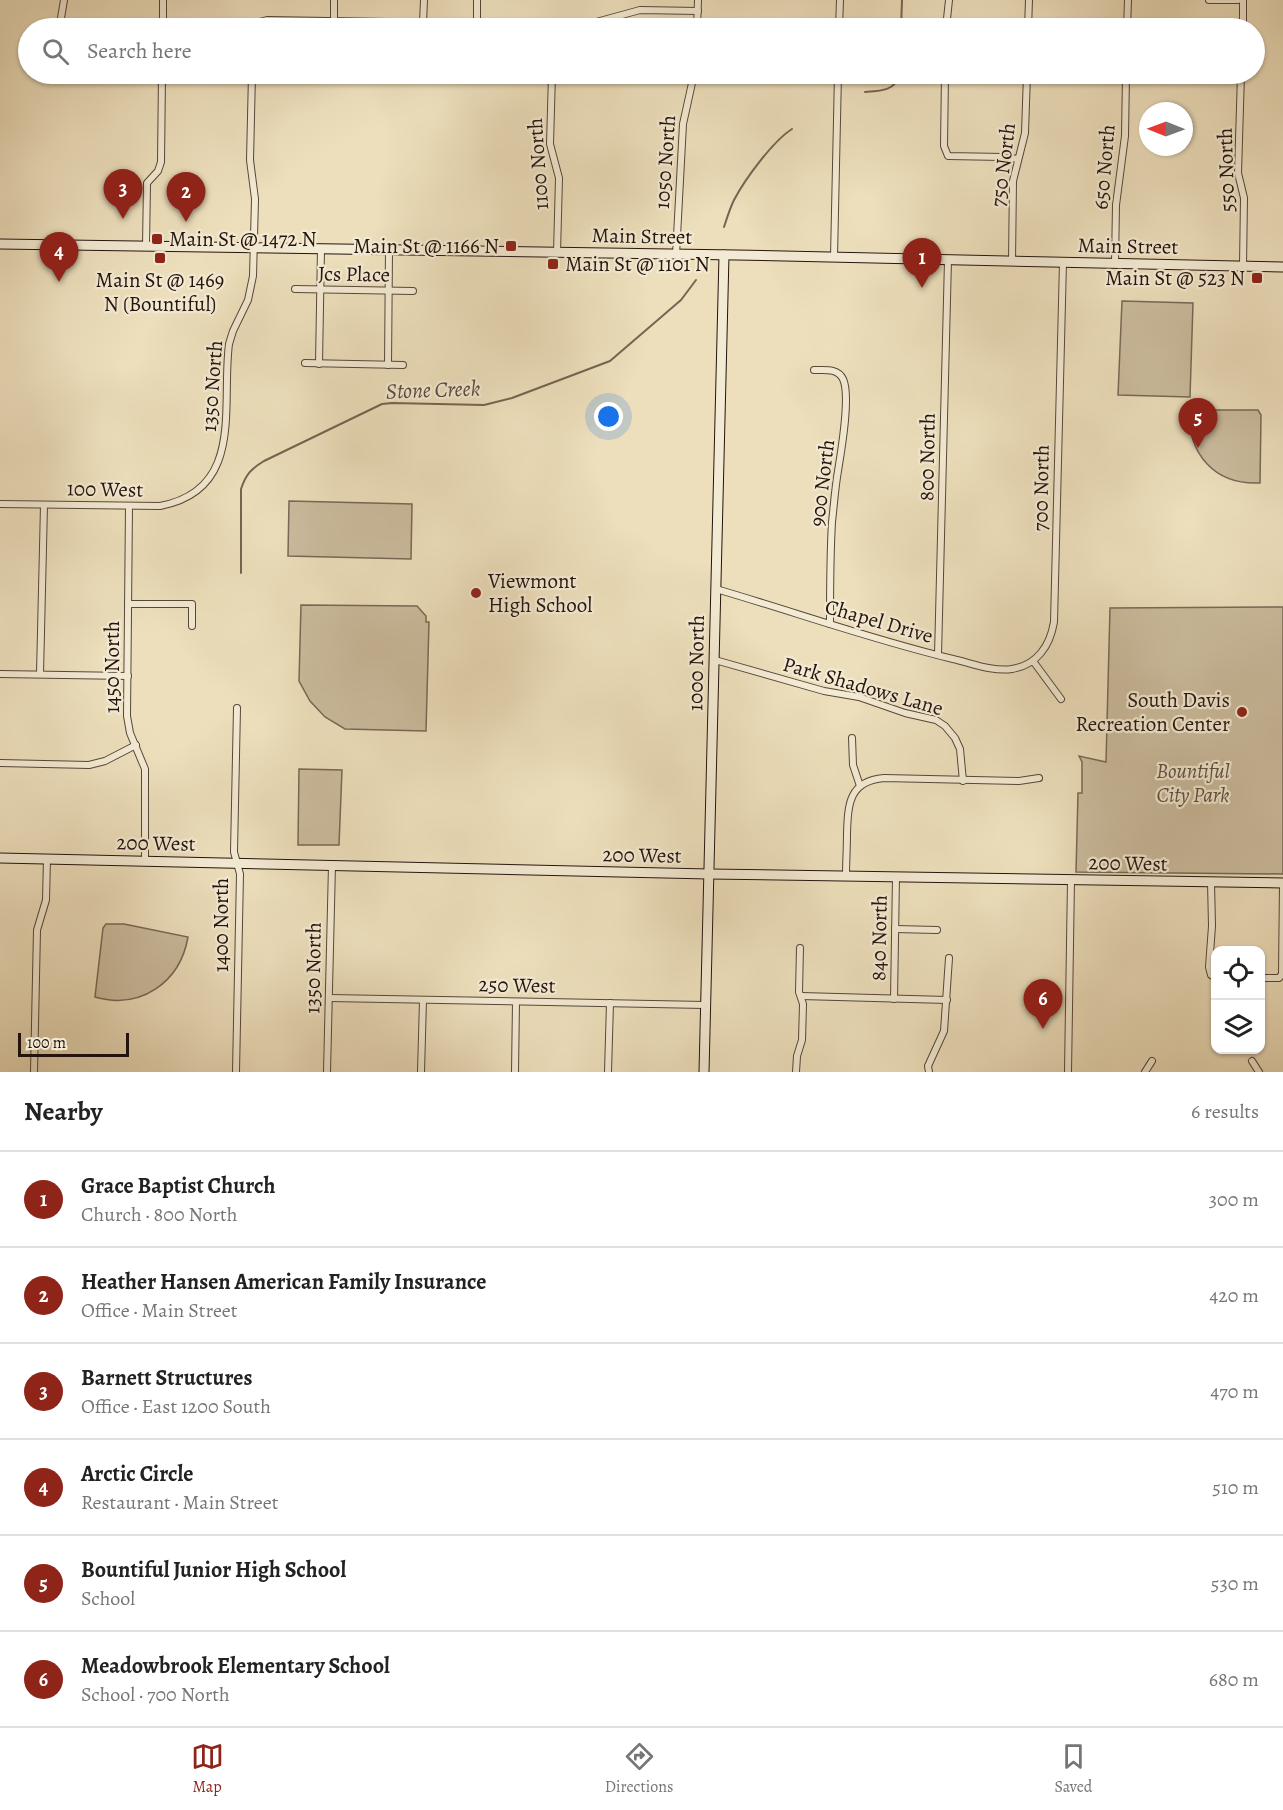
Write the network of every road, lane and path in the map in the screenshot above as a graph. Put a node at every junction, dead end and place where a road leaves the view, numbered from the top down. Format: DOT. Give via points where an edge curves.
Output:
graph roads {
  1 [pos="64,0"];
  2 [pos="163,0"];
  3 [pos="334,0"];
  4 [pos="424,0"];
  5 [pos="477,0"];
  6 [pos="698,0"];
  7 [pos="840,0"];
  8 [pos="948,0"];
  9 [pos="1029,0"];
  10 [pos="1128,0"];
  11 [pos="1209,0"];
  12 [pos="1238,0"];
  13 [pos="1243,0"];
  14 [pos="698,11"];
  15 [pos="61,18"];
  16 [pos="163,18"];
  17 [pos="334,18"];
  18 [pos="423,18"];
  19 [pos="477,18"];
  20 [pos="611,18"];
  21 [pos="698,18"];
  22 [pos="839,18"];
  23 [pos="947,18"];
  24 [pos="1028,18"];
  25 [pos="1127,18"];
  26 [pos="1243,18"];
  27 [pos="162,84"];
  28 [pos="252,84"];
  29 [pos="552,84"];
  30 [pos="692,84"];
  31 [pos="838,84"];
  32 [pos="945,84"];
  33 [pos="1027,84"];
  34 [pos="1126,84"];
  35 [pos="1241,84"];
  36 [pos="1018,159"];
  37 [pos="0,244"];
  38 [pos="146,246"];
  39 [pos="255,248"];
  40 [pos="321,249"];
  41 [pos="389,250"];
  42 [pos="557,253"];
  43 [pos="676,255"];
  44 [pos="724,255"];
  45 [pos="834,257"];
  46 [pos="948,260"];
  47 [pos="1012,261"];
  48 [pos="1063,262"];
  49 [pos="1114,263"];
  50 [pos="1243,266"];
  51 [pos="1283,267"];
  52 [pos="295,289"];
  53 [pos="321,290"];
  54 [pos="389,291"];
  55 [pos="413,291"];
  56 [pos="305,363"];
  57 [pos="319,364"];
  58 [pos="388,365"];
  59 [pos="403,365"];
  60 [pos="814,370"];
  61 [pos="204,484"];
  62 [pos="0,504"];
  63 [pos="44,504"];
  64 [pos="129,506"];
  65 [pos="716,589"];
  66 [pos="128,604"];
  67 [pos="830,624"];
  68 [pos="192,627"];
  69 [pos="938,655"];
  70 [pos="715,660"];
  71 [pos="1034,661"];
  72 [pos="0,674"];
  73 [pos="40,674"];
  74 [pos="128,676"];
  75 [pos="1061,699"];
  76 [pos="237,708"];
  77 [pos="852,738"];
  78 [pos="136,745"];
  79 [pos="0,763"];
  80 [pos="1039,778"];
  81 [pos="963,781"];
  82 [pos="860,786"];
  83 [pos="0,858"];
  84 [pos="47,859"];
  85 [pos="145,861"];
  86 [pos="237,863"];
  87 [pos="332,866"];
  88 [pos="709,874"];
  89 [pos="846,876"];
  90 [pos="896,877"];
  91 [pos="1071,880"];
  92 [pos="1212,882"];
  93 [pos="1283,884"];
  94 [pos="895,929"];
  95 [pos="938,930"];
  96 [pos="800,948"];
  97 [pos="949,958"];
  98 [pos="1211,975"];
  99 [pos="1265,978"];
  100 [pos="801,996"];
  101 [pos="328,998"];
  102 [pos="894,999"];
  103 [pos="423,1000"];
  104 [pos="947,1000"];
  105 [pos="516,1002"];
  106 [pos="610,1003"];
  107 [pos="705,1005"];
  108 [pos="1152,1061"];
  109 [pos="1252,1061"];
  110 [pos="34,1072"];
  111 [pos="236,1072"];
  112 [pos="327,1072"];
  113 [pos="421,1072"];
  114 [pos="515,1072"];
  115 [pos="608,1072"];
  116 [pos="704,1072"];
  117 [pos="796,1072"];
  118 [pos="929,1072"];
  119 [pos="1068,1072"];
  120 [pos="1145,1072"];
  121 [pos="1259,1072"];
  1 -- 15 [label="street"];
  2 -- 16 [label="street"];
  3 -- 17 [label="street"];
  4 -- 18 [label="street"];
  5 -- 19 [label="street"];
  6 -- 14 [label="street"];
  7 -- 22 [label="street"];
  8 -- 23 [label="street"];
  9 -- 24 [label="street"];
  10 -- 25 [label="street"];
  11 -- 12 [label="street"];
  13 -- 26 [label="street"];
  14 -- 20 [label="street" via="640,10"];
  14 -- 21 [label="street"];
  27 -- 38 [label="street" via="161,162 147,183"];
  28 -- 39 [label="street, 1350 North" via="250,160"];
  29 -- 42 [label="street, 1100 North" via="550,144 559,178"];
  30 -- 43 [label="street, 1050 North" via="683,123"];
  31 -- 45 [label="street"];
  32 -- 36 [label="street" via="944,146 948,156"];
  33 -- 36 [label="street, 750 North" via="1026,125"];
  34 -- 49 [label="street, 650 North"];
  35 -- 50 [label="street, 550 North" via="1238,173 1244,198"];
  36 -- 47 [label="street, 750 North" via="1013,181"];
  37 -- 38 [label="main road, Main Street"];
  38 -- 39 [label="main road, Main Street"];
  39 -- 40 [label="main road, Main Street"];
  39 -- 61 [label="street, 1350 North" via="250,292 229,344 225,441 219,463"];
  40 -- 41 [label="main road, Main Street"];
  40 -- 53 [label="street"];
  41 -- 42 [label="main road, Main Street"];
  41 -- 54 [label="street"];
  42 -- 43 [label="main road, Main Street"];
  43 -- 44 [label="main road, Main Street"];
  44 -- 45 [label="main road, Main Street"];
  44 -- 65 [label="main road, 1000 North"];
  45 -- 46 [label="main road, Main Street"];
  46 -- 47 [label="main road, Main Street"];
  46 -- 69 [label="street, 800 North"];
  47 -- 48 [label="main road, Main Street"];
  48 -- 49 [label="main road, Main Street"];
  48 -- 71 [label="street, 700 North" via="1054,622 1048,644"];
  49 -- 50 [label="main road, Main Street"];
  50 -- 51 [label="main road, Main Street"];
  52 -- 53 [label="street, Jcs Place"];
  53 -- 54 [label="street, Jcs Place"];
  53 -- 57 [label="street"];
  54 -- 55 [label="street, Jcs Place"];
  54 -- 58 [label="street"];
  56 -- 57 [label="street"];
  57 -- 58 [label="street"];
  58 -- 59 [label="street"];
  60 -- 67 [label="street, 900 North" via="837,372 845,388 844,435 832,525"];
  61 -- 64 [label="street, 100 West" via="187,497 167,504"];
  62 -- 63 [label="street, 100 West"];
  63 -- 64 [label="street, 100 West"];
  63 -- 73 [label="street"];
  64 -- 66 [label="street, 1450 North"];
  65 -- 67 [label="street, Chapel Drive"];
  65 -- 70 [label="main road, 1000 North"];
  66 -- 68 [label="street" via="192,604"];
  66 -- 74 [label="street, 1450 North"];
  67 -- 69 [label="street, Chapel Drive"];
  69 -- 71 [label="street, Chapel Drive" via="1000,669 1014,669"];
  70 -- 81 [label="street, Park Shadows Lane" via="936,720 955,738 960,749"];
  70 -- 88 [label="main road, 1000 North"];
  71 -- 75 [label="street"];
  72 -- 73 [label="street"];
  73 -- 74 [label="street"];
  74 -- 78 [label="street, 1450 North" via="128,722"];
  76 -- 86 [label="street, 1400 North"];
  77 -- 82 [label="street" via="853,765"];
  78 -- 79 [label="street" via="89,765"];
  78 -- 85 [label="street, 1450 North" via="146,775"];
  80 -- 81 [label="street" via="1018,782"];
  81 -- 82 [label="street" via="884,778"];
  82 -- 89 [label="street" via="849,804"];
  83 -- 84 [label="main road, 200 West"];
  84 -- 85 [label="main road, 200 West"];
  84 -- 110 [label="street" via="46,900 37,930"];
  85 -- 86 [label="main road, 200 West"];
  86 -- 87 [label="main road, 200 West"];
  86 -- 111 [label="street, 1400 North" via="240,874"];
  87 -- 88 [label="main road, 200 West"];
  87 -- 101 [label="street, 1350 North"];
  88 -- 89 [label="main road, 200 West"];
  88 -- 107 [label="main road, 1000 North"];
  89 -- 90 [label="main road, 200 West"];
  90 -- 91 [label="main road, 200 West"];
  90 -- 94 [label="street, 840 North"];
  91 -- 92 [label="main road, 200 West"];
  91 -- 119 [label="street"];
  92 -- 93 [label="main road, 200 West"];
  92 -- 98 [label="street"];
  93 -- 99 [label="street" via="1281,976"];
  94 -- 95 [label="street"];
  94 -- 102 [label="street, 840 North"];
  96 -- 100 [label="street"];
  97 -- 104 [label="street"];
  100 -- 102 [label="street"];
  100 -- 117 [label="street" via="802,1040"];
  101 -- 103 [label="street, 250 West"];
  101 -- 112 [label="street, 1350 North"];
  102 -- 104 [label="street"];
  103 -- 105 [label="street, 250 West"];
  103 -- 113 [label="street"];
  104 -- 118 [label="street" via="945,1031 928,1066"];
  105 -- 106 [label="street, 250 West"];
  105 -- 114 [label="street"];
  106 -- 107 [label="street, 250 West"];
  106 -- 115 [label="street"];
  107 -- 116 [label="main road, 1000 North"];
  108 -- 120 [label="street"];
  109 -- 121 [label="street"];
}
